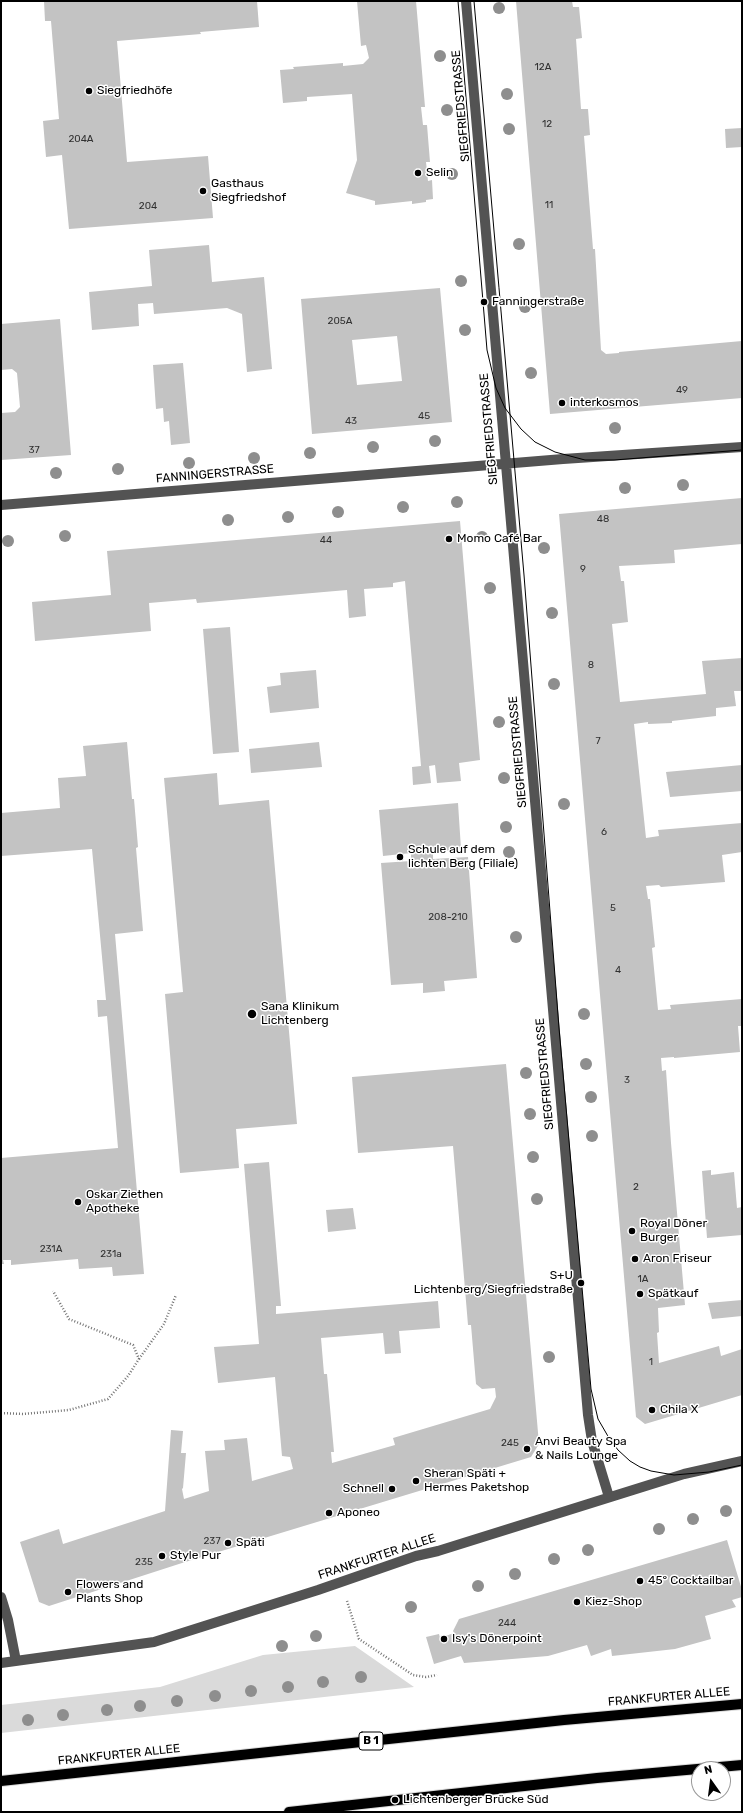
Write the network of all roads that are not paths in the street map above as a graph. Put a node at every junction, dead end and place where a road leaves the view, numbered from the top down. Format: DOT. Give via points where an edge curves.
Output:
graph roads {
  1 [pos="466,1"];
  2 [pos="742,447"];
  3 [pos="505,464"];
  4 [pos="1,505"];
  5 [pos="742,1461"];
  6 [pos="609,1498"];
  7 [pos="1,1597"];
  8 [pos="16,1661"];
  9 [pos="1,1663"];
  10 [pos="742,1704"];
  11 [pos="742,1765"];
  12 [pos="731,1766"];
  13 [pos="691,1769"];
  14 [pos="1,1781"];
  15 [pos="289,1812"];
  1 -- 3 [label="street, SIEGFRIEDSTRASSE"];
  2 -- 3 [label="street, FANNINGERSTRASSE"];
  3 -- 4 [label="street, FANNINGERSTRASSE"];
  3 -- 6 [label="street, SIEGFRIEDSTRASSE" via="588,1415 592,1441"];
  5 -- 6 [label="street, FRANKFURTER ALLEE" via="684,1474"];
  6 -- 8 [label="street, FRANKFURTER ALLEE" via="416,1556 154,1642"];
  7 -- 8 [label="street"];
  8 -- 9 [label="street, FRANKFURTER ALLEE"];
  10 -- 14 [label="main road, FRANKFURTER ALLEE / B 1" via="556,1721"];
  11 -- 12 [label="main road"];
  13 -- 15 [label="main road"];
}
